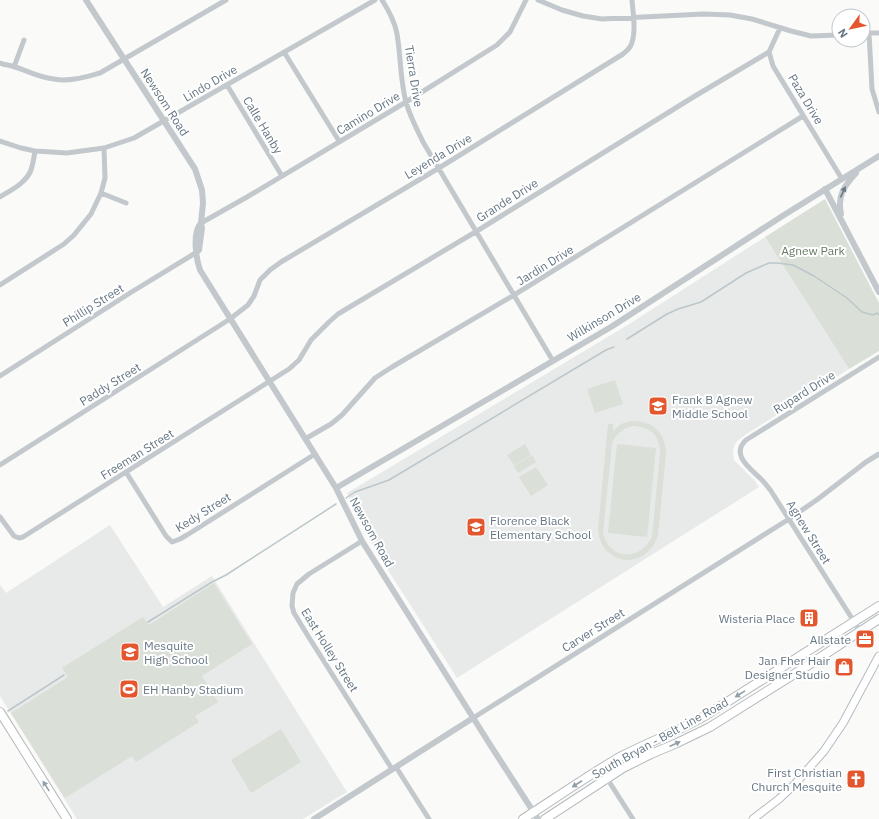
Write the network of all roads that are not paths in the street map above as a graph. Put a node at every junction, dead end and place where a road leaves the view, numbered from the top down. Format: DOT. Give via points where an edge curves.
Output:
graph roads {
  1 [pos="94,0"];
  2 [pos="226,0"];
  3 [pos="374,0"];
  4 [pos="382,0"];
  5 [pos="526,0"];
  6 [pos="538,0"];
  7 [pos="632,0"];
  8 [pos="87,2"];
  9 [pos="633,18"];
  10 [pos="780,28"];
  11 [pos="831,35"];
  12 [pos="24,40"];
  13 [pos="870,48"];
  14 [pos="284,52"];
  15 [pos="768,52"];
  16 [pos="124,59"];
  17 [pos="0,64"];
  18 [pos="14,67"];
  19 [pos="227,85"];
  20 [pos="406,102"];
  21 [pos="879,112"];
  22 [pos="803,116"];
  23 [pos="164,121"];
  24 [pos="0,141"];
  25 [pos="340,142"];
  26 [pos="104,148"];
  27 [pos="35,151"];
  28 [pos="879,156"];
  29 [pos="439,168"];
  30 [pos="860,168"];
  31 [pos="282,176"];
  32 [pos="842,179"];
  33 [pos="825,190"];
  34 [pos="100,193"];
  35 [pos="0,197"];
  36 [pos="126,203"];
  37 [pos="842,222"];
  38 [pos="201,223"];
  39 [pos="476,231"];
  40 [pos="197,252"];
  41 [pos="0,285"];
  42 [pos="879,292"];
  43 [pos="514,296"];
  44 [pos="230,319"];
  45 [pos="879,357"];
  46 [pos="553,361"];
  47 [pos="0,376"];
  48 [pos="269,381"];
  49 [pos="305,439"];
  50 [pos="741,447"];
  51 [pos="315,454"];
  52 [pos="879,454"];
  53 [pos="0,465"];
  54 [pos="126,472"];
  55 [pos="336,488"];
  56 [pos="0,517"];
  57 [pos="789,519"];
  58 [pos="362,541"];
  59 [pos="879,606"];
  60 [pos="879,619"];
  61 [pos="854,622"];
  62 [pos="860,631"];
  63 [pos="800,656"];
  64 [pos="879,656"];
  65 [pos="807,666"];
  66 [pos="0,712"];
  67 [pos="473,718"];
  68 [pos="394,768"];
  69 [pos="601,769"];
  70 [pos="607,779"];
  71 [pos="536,816"];
  72 [pos="755,818"];
  73 [pos="67,819"];
  74 [pos="314,819"];
  75 [pos="429,819"];
  76 [pos="523,819"];
  77 [pos="544,819"];
  78 [pos="632,819"];
  1 -- 8 [label="street"];
  2 -- 16 [label="street"];
  3 -- 14 [label="street, Lindo Drive"];
  4 -- 20 [label="street, Tierra Drive" via="390,12 397,33"];
  5 -- 20 [label="street, Camino Drive" via="510,32 497,45"];
  6 -- 9 [label="street" via="583,16 602,19"];
  7 -- 9 [label="street, Leyenda Drive"];
  8 -- 16 [label="street, Newsom Road"];
  9 -- 10 [label="street" via="730,15"];
  9 -- 29 [label="street, Leyenda Drive" via="633,40 623,54"];
  10 -- 11 [label="street" via="811,36"];
  10 -- 15 [label="street"];
  12 -- 18 [label="street"];
  13 -- 21 [label="street" via="872,89"];
  14 -- 19 [label="street, Lindo Drive"];
  14 -- 25 [label="street"];
  15 -- 22 [label="street, Paza Drive" via="773,66"];
  15 -- 39 [label="street, Grande Drive"];
  16 -- 18 [label="street" via="100,73 66,80 53,80"];
  16 -- 23 [label="street, Newsom Road"];
  17 -- 18 [label="street"];
  19 -- 23 [label="street, Lindo Drive"];
  19 -- 31 [label="street, Calle Hanby"];
  20 -- 25 [label="street, Camino Drive"];
  20 -- 29 [label="street, Tierra Drive" via="411,119"];
  22 -- 32 [label="street, Paza Drive"];
  22 -- 43 [label="street, Jardin Drive"];
  23 -- 26 [label="street, Lindo Drive" via="134,138"];
  23 -- 38 [label="street, Newsom Road" via="200,183 203,203"];
  24 -- 27 [label="street, Lindo Drive"];
  25 -- 31 [label="street, Camino Drive"];
  26 -- 27 [label="street, Lindo Drive" via="67,153"];
  26 -- 34 [label="street" via="105,178"];
  27 -- 35 [label="street" via="32,169 22,183"];
  28 -- 30 [label="street, Wilkinson Drive"];
  29 -- 39 [label="street, Tierra Drive"];
  29 -- 44 [label="street, Leyenda Drive" via="270,270 260,280 248,305"];
  30 -- 32 [label="street, Wilkinson Drive"];
  37 -- 30 [label="street, one-way" via="840,198 847,183"];
  31 -- 38 [label="street, Camino Drive"];
  32 -- 33 [label="street, Wilkinson Drive"];
  33 -- 37 [label="street"];
  33 -- 46 [label="street, Wilkinson Drive" via="611,327"];
  34 -- 36 [label="street"];
  34 -- 41 [label="street" via="91,214 74,235"];
  37 -- 42 [label="street"];
  38 -- 40 [label="street, Newsom Road" via="198,226 195,244"];
  39 -- 43 [label="street, Tierra Drive"];
  39 -- 48 [label="street, Grande Drive" via="338,314 311,340 299,360"];
  40 -- 44 [label="street, Newsom Road" via="200,270"];
  40 -- 47 [label="street, Phillip Street"];
  43 -- 46 [label="street, Tierra Drive"];
  43 -- 49 [label="street, Jardin Drive" via="375,378 342,415"];
  44 -- 48 [label="street, Newsom Road"];
  44 -- 53 [label="street, Paddy Street"];
  45 -- 50 [label="street, Rupard Drive" via="746,440"];
  46 -- 55 [label="street, Wilkinson Drive"];
  48 -- 49 [label="street, Newsom Road"];
  48 -- 54 [label="street, Freeman Street"];
  49 -- 51 [label="street, Newsom Road"];
  50 -- 57 [label="street, Agnew Street" via="740,453 744,462 768,487"];
  51 -- 54 [label="street, Kedy Street" via="184,537 172,542"];
  51 -- 55 [label="street, Newsom Road"];
  52 -- 57 [label="street, Carver Street"];
  54 -- 56 [label="street, Freeman Street" via="23,537 14,536"];
  55 -- 58 [label="street, Newsom Road"];
  57 -- 61 [label="street, Agnew Street"];
  57 -- 67 [label="street, Carver Street"];
  58 -- 67 [label="street, Newsom Road"];
  58 -- 68 [label="street, East Holley Street" via="297,584 292,593 292,606 301,625"];
  59 -- 61 [label="main road, South Bryan - Belt Line Road"];
  60 -- 62 [label="main road, South Bryan - Belt Line Road"];
  61 -- 62 [label="street, Agnew Street"];
  61 -- 63 [label="main road, South Bryan - Belt Line Road"];
  62 -- 65 [label="main road, South Bryan - Belt Line Road"];
  63 -- 65 [label="main road"];
  63 -- 69 [label="main road, South Bryan - Belt Line Road, one-way" via="695,721"];
  64 -- 72 [label="main road" via="844,724 824,751 795,784"];
  70 -- 65 [label="main road, South Bryan - Belt Line Road, one-way" via="636,761 710,727"];
  73 -- 66 [label="main road, one-way"];
  67 -- 68 [label="street, Carver Street"];
  67 -- 71 [label="street, Newsom Road"];
  68 -- 74 [label="street, Carver Street"];
  68 -- 75 [label="street, East Holley Street"];
  69 -- 70 [label="street"];
  69 -- 71 [label="main road, South Bryan - Belt Line Road, one-way"];
  70 -- 77 [label="main road, South Bryan - Belt Line Road"];
  70 -- 78 [label="street"];
  71 -- 76 [label="main road, South Bryan - Belt Line Road"];
}
